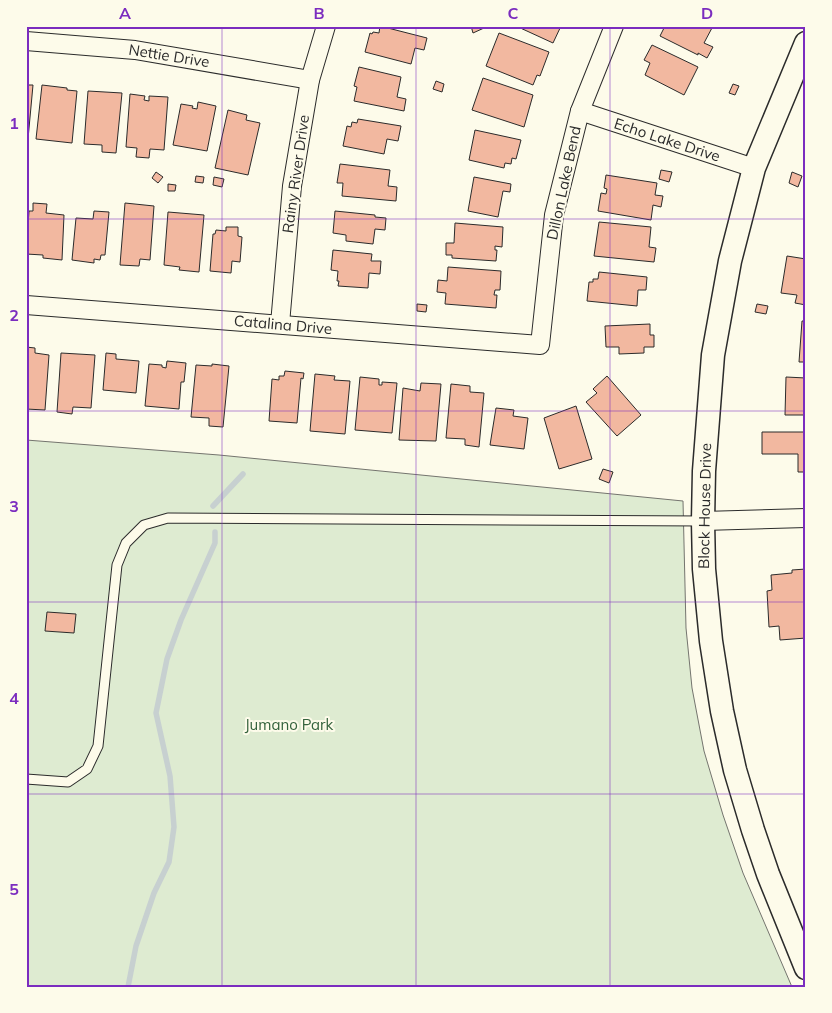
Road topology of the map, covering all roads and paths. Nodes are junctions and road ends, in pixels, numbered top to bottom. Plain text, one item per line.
1 (326, 26) edge
2 (614, 26) edge
3 (26, 41) edge
4 (806, 43) edge
5 (310, 80) junction
6 (580, 111) junction
7 (754, 168) junction
8 (26, 305) edge
9 (280, 324) junction
10 (540, 345) joint
11 (806, 518) edge
12 (703, 521) junction
13 (26, 779) edge
14 (806, 968) edge

1 - 5 street, Rainy River Drive
2 - 6 street, Dillon Lake Bend
3 - 5 street, Nettie Drive
4 - 7 street, Block House Drive
5 - 9 street, Rainy River Drive
6 - 7 street, Echo Lake Drive
6 - 10 street, Dillon Lake Bend
7 - 12 street, Block House Drive
8 - 9 street, Catalina Drive
9 - 10 street, Catalina Drive
11 - 12 street
12 - 13 lane
12 - 14 street, Block House Drive

